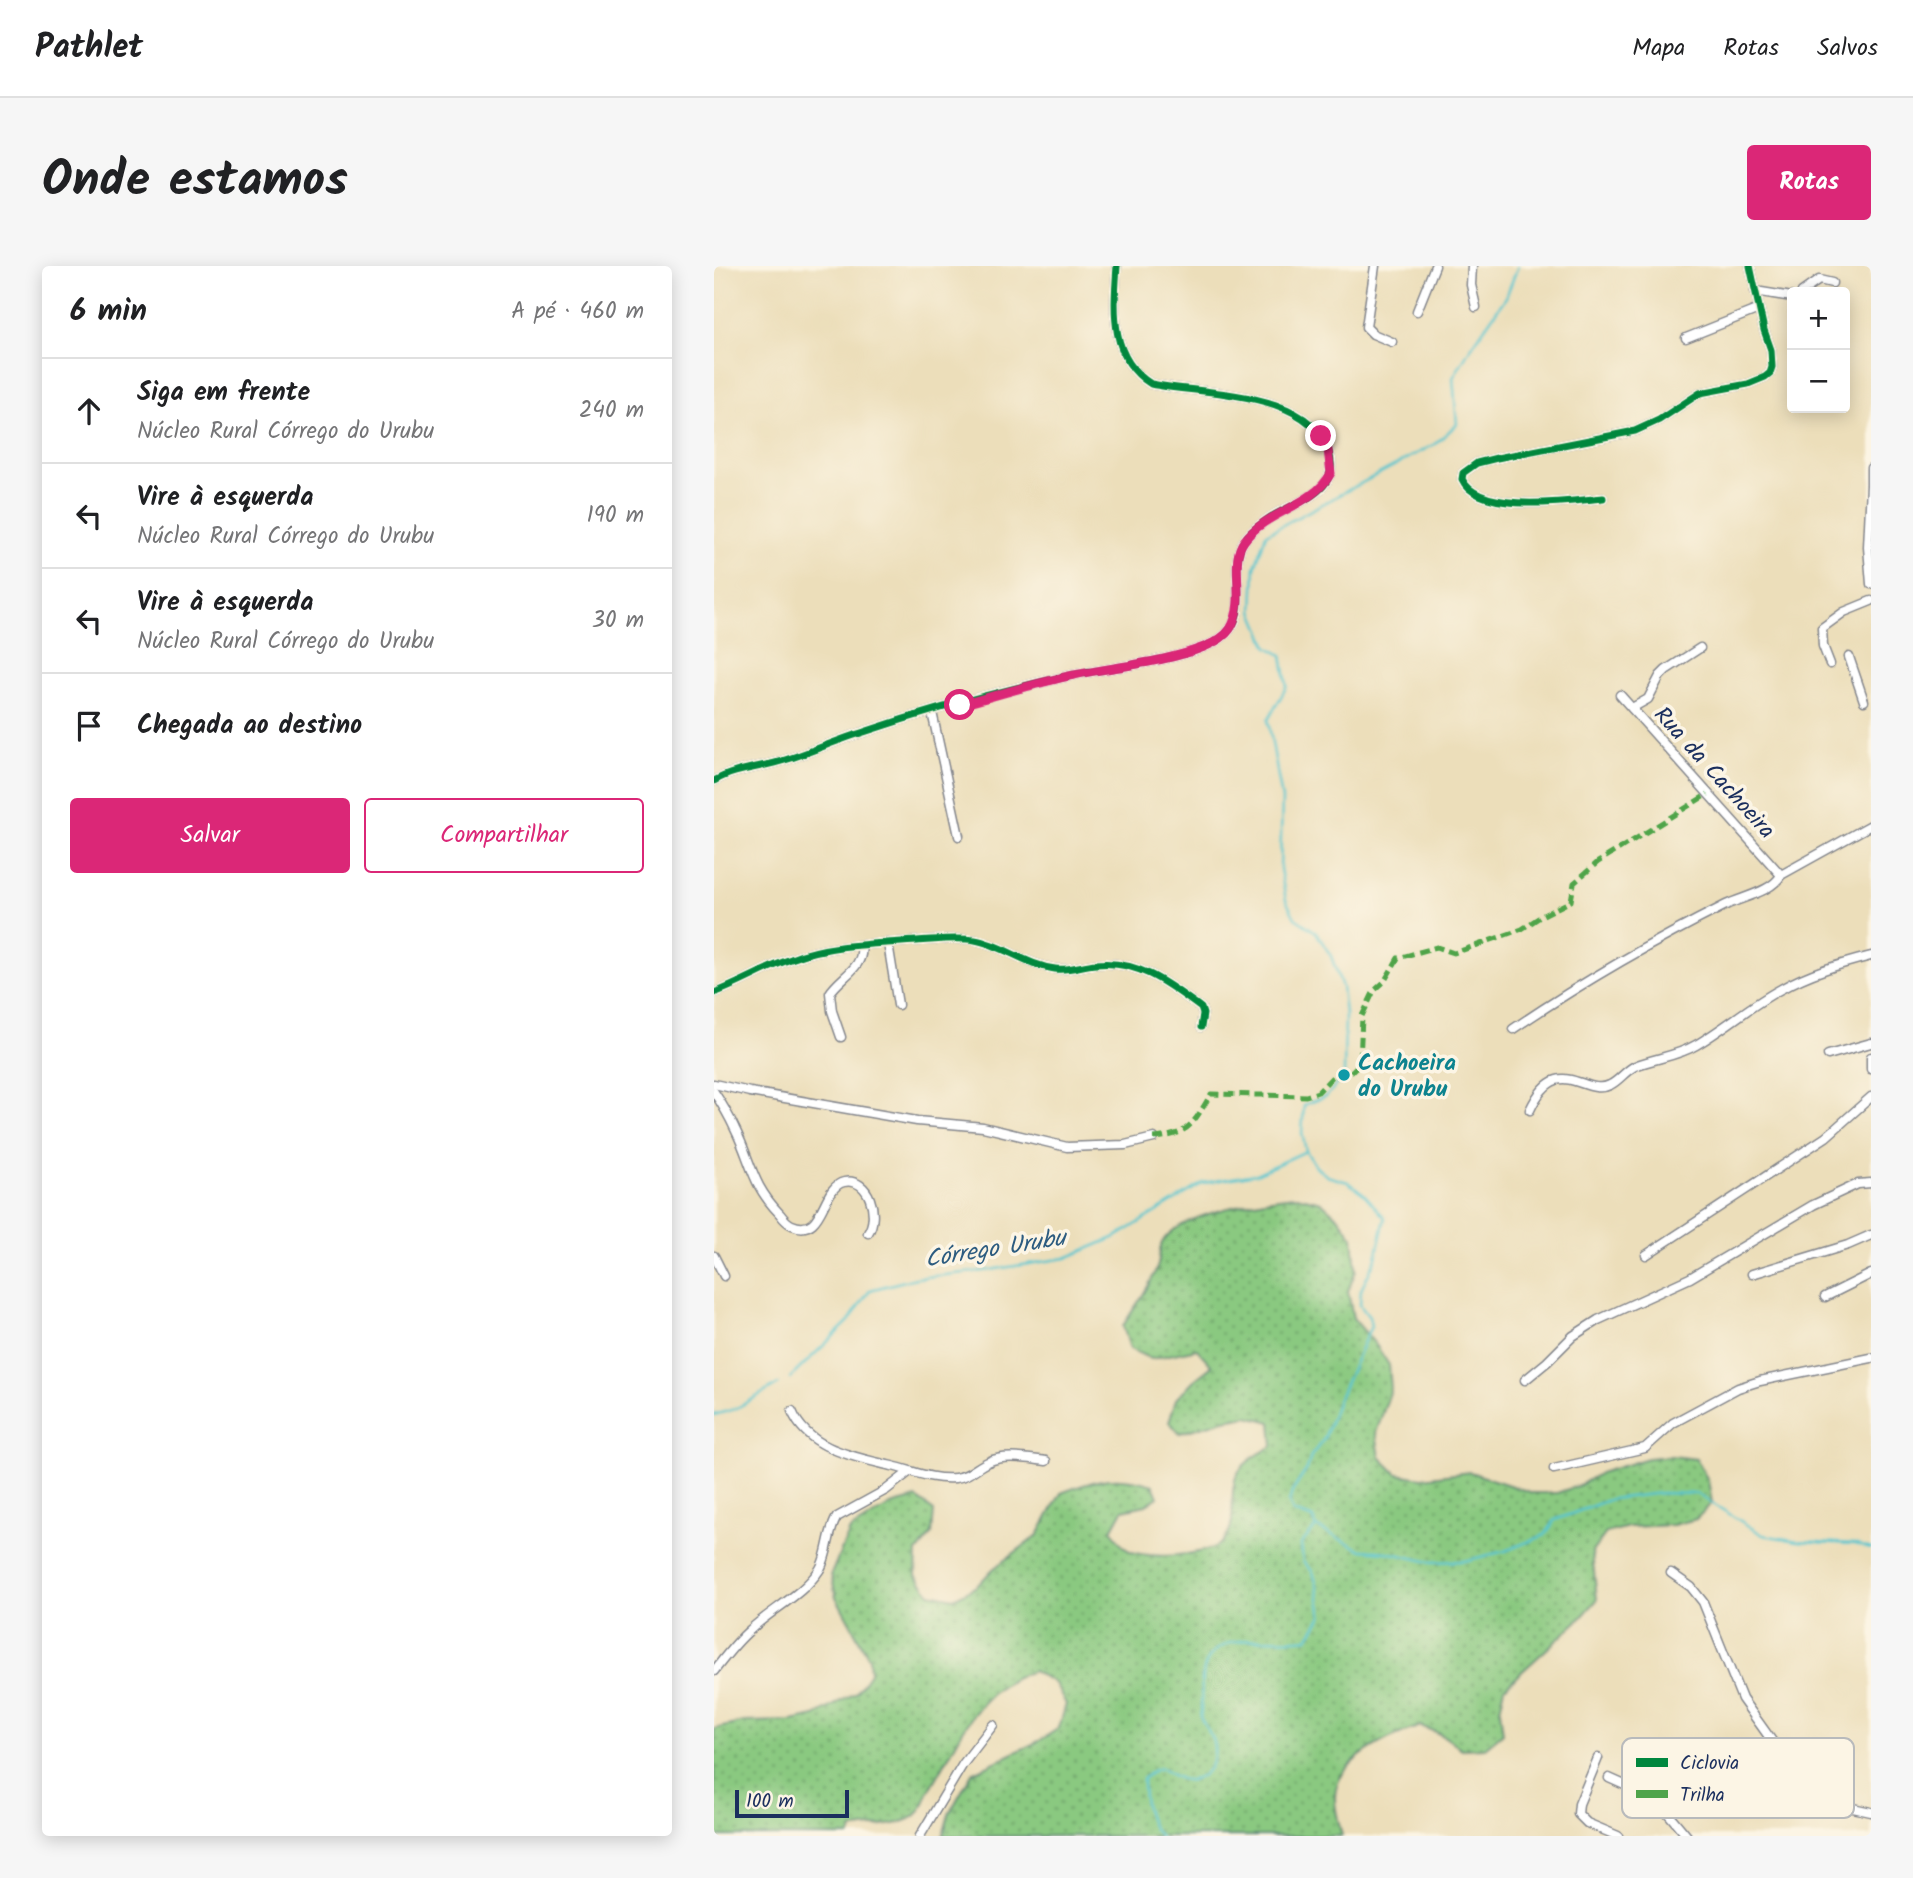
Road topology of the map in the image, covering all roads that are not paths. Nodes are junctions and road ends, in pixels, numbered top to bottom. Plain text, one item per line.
1 (1117, 266) edge
2 (1375, 266) edge
3 (1435, 266) edge
4 (1472, 266) edge
5 (1749, 266) edge
6 (1832, 283) dead end
7 (1809, 287) edge
8 (1755, 291) junction
9 (1787, 296) edge
10 (1476, 307) dead end
11 (1759, 309) junction
12 (1417, 311) dead end
13 (1686, 338) dead end
14 (1391, 342) dead end
15 (1871, 468) edge
16 (1871, 484) edge
17 (1603, 498) dead end
18 (1870, 567) edge
19 (1871, 584) edge
20 (1871, 601) edge
21 (1700, 648) dead end
22 (1849, 657) dead end
23 (1830, 664) dead end
24 (1619, 695) dead end
25 (1864, 701) dead end
26 (1632, 708) junction
27 (932, 712) junction
28 (714, 781) edge
29 (1871, 825) edge
30 (959, 836) dead end
31 (1781, 875) junction
32 (888, 943) junction
33 (861, 946) junction
34 (1871, 956) edge
35 (714, 993) edge
36 (898, 1005) dead end
37 (1200, 1027) dead end
38 (1513, 1029) dead end
39 (841, 1037) dead end
40 (1871, 1043) edge
41 (1828, 1055) dead end
42 (1871, 1057) edge
43 (1871, 1069) edge
44 (714, 1084) edge
45 (714, 1092) edge
46 (1871, 1097) edge
47 (1530, 1110) dead end
48 (1154, 1138) dead end
49 (1871, 1183) edge
50 (868, 1233) dead end
51 (1871, 1235) edge
52 (1646, 1255) dead end
53 (714, 1256) edge
54 (1752, 1274) dead end
55 (1871, 1274) edge
56 (724, 1276) dead end
57 (1825, 1297) dead end
58 (1871, 1358) edge
59 (1525, 1380) dead end
60 (792, 1411) dead end
61 (1046, 1461) dead end
62 (1554, 1469) dead end
63 (909, 1472) junction
64 (1671, 1573) dead end
65 (714, 1671) edge
66 (993, 1725) dead end
67 (1770, 1738) edge
68 (1598, 1758) dead end
69 (1609, 1778) dead end
70 (1622, 1784) edge
71 (1854, 1808) edge
72 (1871, 1812) edge
73 (1672, 1818) edge
74 (920, 1836) edge
75 (1618, 1836) edge
76 (1687, 1836) edge

1 - 27 street
2 - 14 street
3 - 12 street
4 - 10 street
5 - 8 street
6 - 7 street
8 - 9 street
8 - 11 street
11 - 13 street
11 - 17 street
15 - 16 street
16 - 18 street
18 - 19 street
20 - 23 street
21 - 26 street
22 - 25 street
24 - 26 street, Rua da Cachoeira
26 - 31 street, Rua da Cachoeira
27 - 28 street
27 - 30 street
29 - 31 street
31 - 38 street
32 - 33 street
32 - 36 street
32 - 37 street
33 - 35 street
33 - 39 street
34 - 47 street
40 - 41 street
42 - 43 street
44 - 48 street
45 - 50 street
46 - 52 street
49 - 59 street
51 - 54 street
53 - 56 street
55 - 57 street
58 - 62 street
60 - 63 street
61 - 63 street
63 - 65 street
64 - 67 street
66 - 74 street
68 - 75 street
69 - 70 street
71 - 72 street
73 - 76 street

